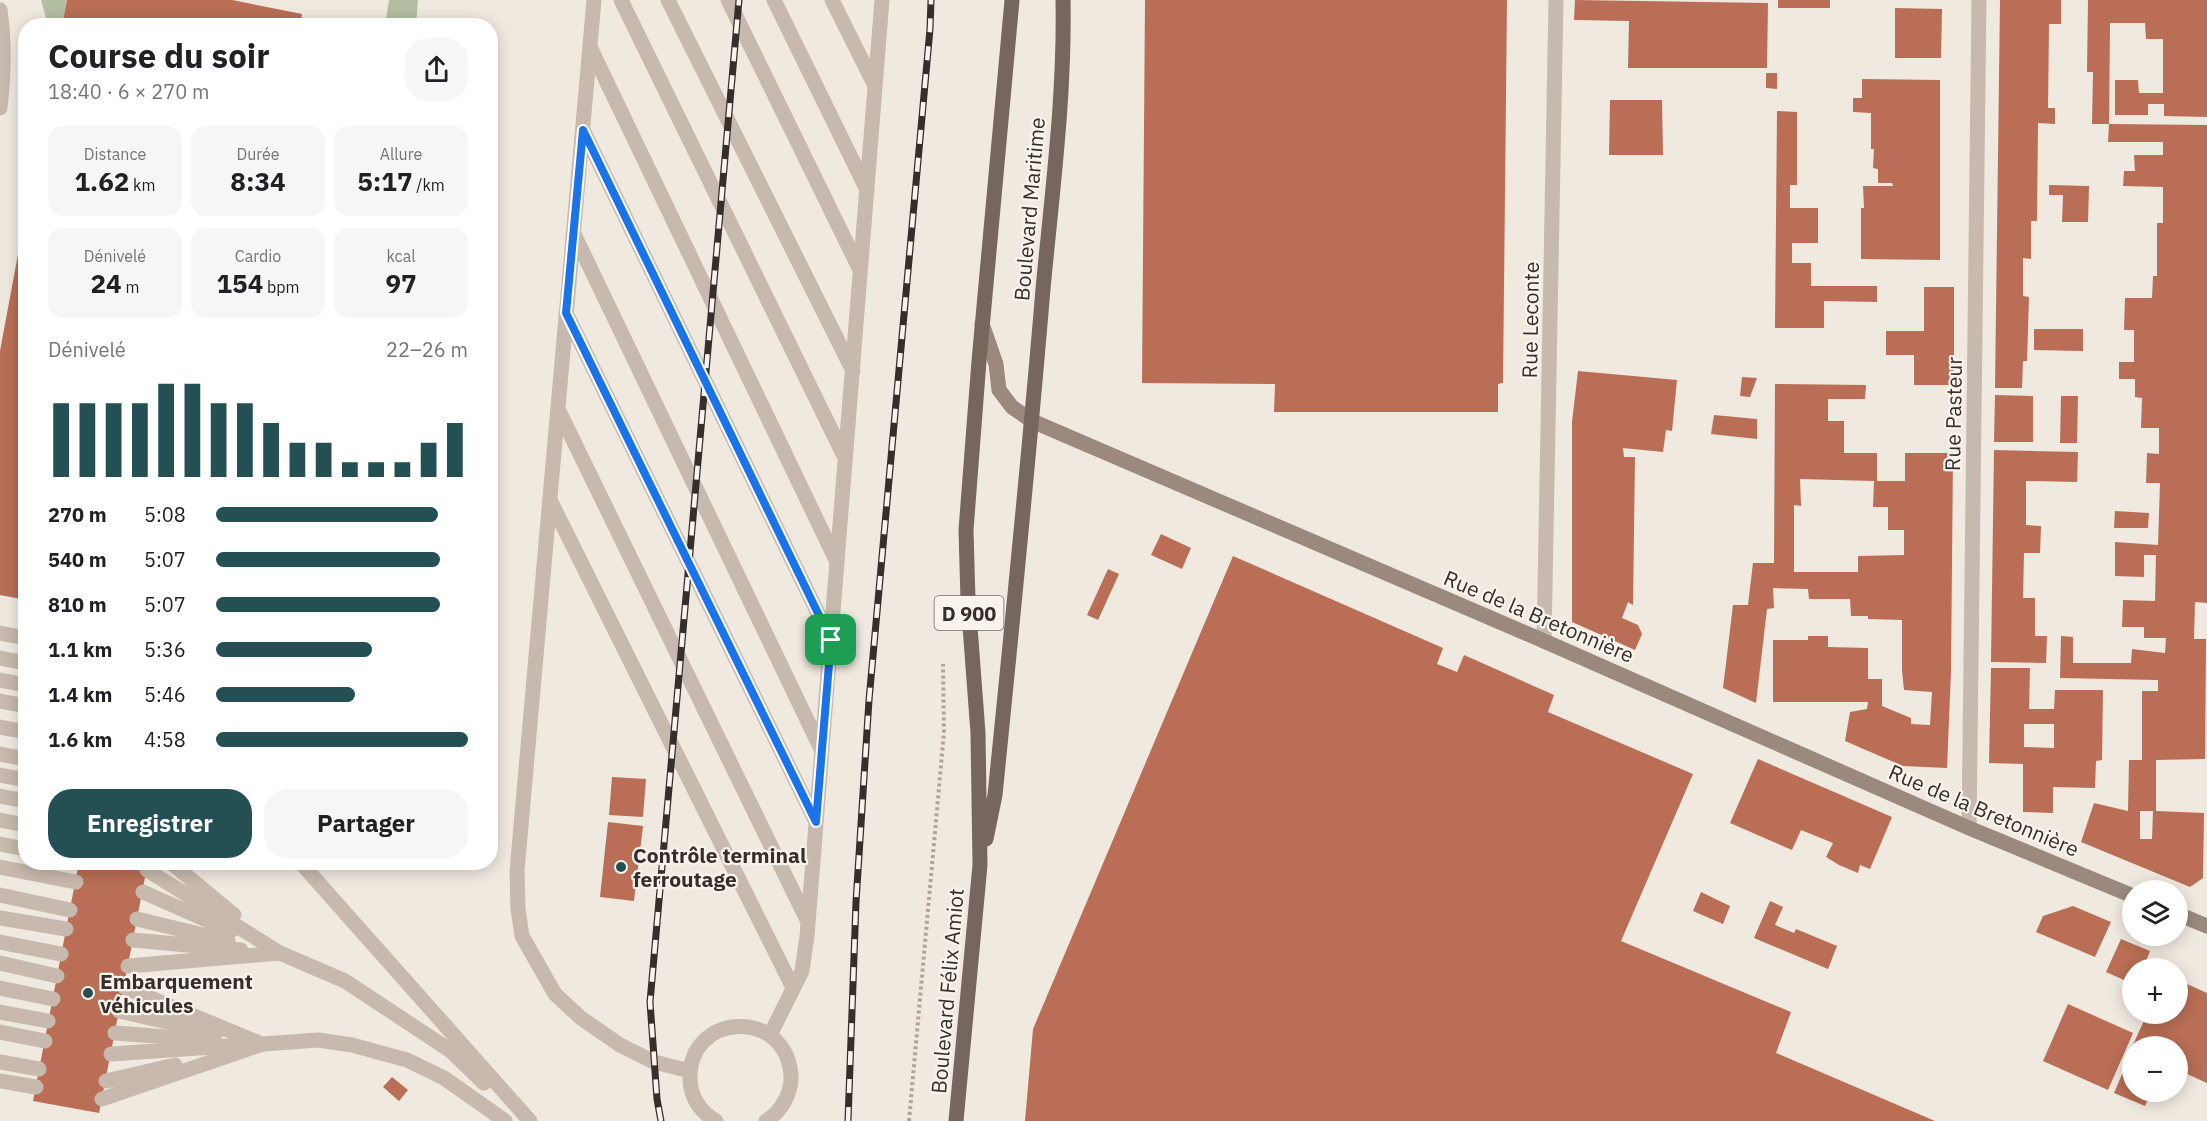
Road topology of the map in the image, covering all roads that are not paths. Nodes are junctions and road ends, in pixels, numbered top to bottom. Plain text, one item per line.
1 (594, 0) edge
2 (621, 0) edge
3 (668, 0) edge
4 (728, 0) edge
5 (774, 0) edge
6 (832, 0) edge
7 (1012, 0) edge
8 (1063, 0) edge
9 (1556, 0) edge
10 (1978, 0) edge
11 (880, 3) edge
12 (0, 10) edge
13 (590, 48) junction
14 (875, 88) junction
15 (0, 108) edge
16 (583, 130) junction
17 (867, 190) junction
18 (573, 233) junction
19 (860, 271) junction
20 (566, 313) junction
21 (982, 324) junction
22 (979, 361) joint
23 (853, 371) junction
24 (558, 408) junction
25 (1032, 421) junction
26 (845, 458) junction
27 (550, 500) junction
28 (837, 563) junction
29 (0, 633) edge
30 (18, 636) edge
31 (831, 640) junction
32 (1544, 641) junction
33 (0, 658) edge
34 (18, 661) edge
35 (0, 680) edge
36 (18, 683) edge
37 (0, 701) edge
38 (18, 704) edge
39 (0, 727) edge
40 (18, 730) edge
41 (822, 751) junction
42 (0, 754) edge
43 (18, 757) edge
44 (0, 775) edge
45 (18, 778) edge
46 (0, 796) edge
47 (18, 799) edge
48 (0, 820) edge
49 (816, 822) junction
50 (18, 823) edge
51 (1969, 828) junction
52 (0, 844) edge
53 (18, 847) edge
54 (980, 865) junction
55 (0, 867) edge
56 (147, 870) dead end
57 (180, 870) edge
58 (307, 870) edge
59 (76, 882) dead end
60 (2122, 891) edge
61 (143, 892) dead end
62 (0, 896) edge
63 (70, 909) dead end
64 (0, 918) edge
65 (2188, 918) edge
66 (137, 919) dead end
67 (808, 922) junction
68 (2207, 926) edge
69 (66, 929) dead end
70 (133, 940) dead end
71 (0, 942) edge
72 (280, 953) junction
73 (61, 954) dead end
74 (0, 963) edge
75 (128, 966) dead end
76 (57, 976) dead end
77 (124, 987) dead end
78 (0, 988) edge
79 (793, 988) junction
80 (53, 999) dead end
81 (119, 1011) dead end
82 (0, 1012) edge
83 (48, 1021) dead end
84 (0, 1032) edge
85 (115, 1033) dead end
86 (770, 1035) junction
87 (45, 1041) dead end
88 (263, 1044) junction
89 (111, 1054) dead end
90 (0, 1062) edge
91 (39, 1069) dead end
92 (690, 1071) junction
93 (0, 1081) edge
94 (106, 1082) dead end
95 (36, 1087) dead end
96 (102, 1099) dead end
97 (505, 1121) edge
98 (523, 1121) edge
99 (530, 1121) edge
100 (716, 1121) edge
101 (766, 1121) edge
102 (956, 1121) edge

1 - 13 street
2 - 26 street
3 - 23 street
4 - 19 street
5 - 17 street
6 - 14 street
7 - 21 main road, Boulevard Maritime / D 900
8 - 25 main road, Boulevard Maritime / D 900
9 - 32 street, Rue Leconte
10 - 51 street, Rue Pasteur
11 - 14 street
12 - 15 street
13 - 16 street
13 - 28 street
14 - 17 street
16 - 18 street
16 - 31 street
17 - 19 street
18 - 20 street
18 - 41 street
19 - 23 street
20 - 24 street
20 - 49 street
21 - 22 main road, Boulevard Maritime / D 900
21 - 25 street, Rue de la Bretonnière
22 - 54 main road, Boulevard Félix Amiot / D 900
23 - 26 street
24 - 27 street
24 - 67 street
25 - 32 street, Rue de la Bretonnière
25 - 54 main road, Boulevard Félix Amiot / D 900
26 - 28 street
27 - 79 street
27 - 92 street
28 - 31 street
29 - 30 street
31 - 41 street
32 - 51 street, Rue de la Bretonnière
33 - 34 street
35 - 36 street
37 - 38 street
39 - 40 street
41 - 49 street
42 - 43 street
44 - 45 street
46 - 47 street
48 - 50 street
49 - 67 street
51 - 60 street, Rue de la Bretonnière
52 - 53 street
54 - 102 main road, Boulevard Félix Amiot / D 900
55 - 59 street
56 - 72 street
57 - 72 street
58 - 99 street
61 - 72 street
62 - 63 street
64 - 69 street
65 - 68 street
66 - 72 street
67 - 79 street
70 - 72 street
71 - 73 street
72 - 75 street
72 - 98 street
74 - 76 street
77 - 88 street
78 - 80 street
79 - 86 street
81 - 88 street
82 - 83 street
84 - 87 street
85 - 88 street
86 - 92 street
86 - 101 street
88 - 89 street
88 - 94 street
88 - 96 street
88 - 97 street
90 - 91 street
92 - 100 street
93 - 95 street

